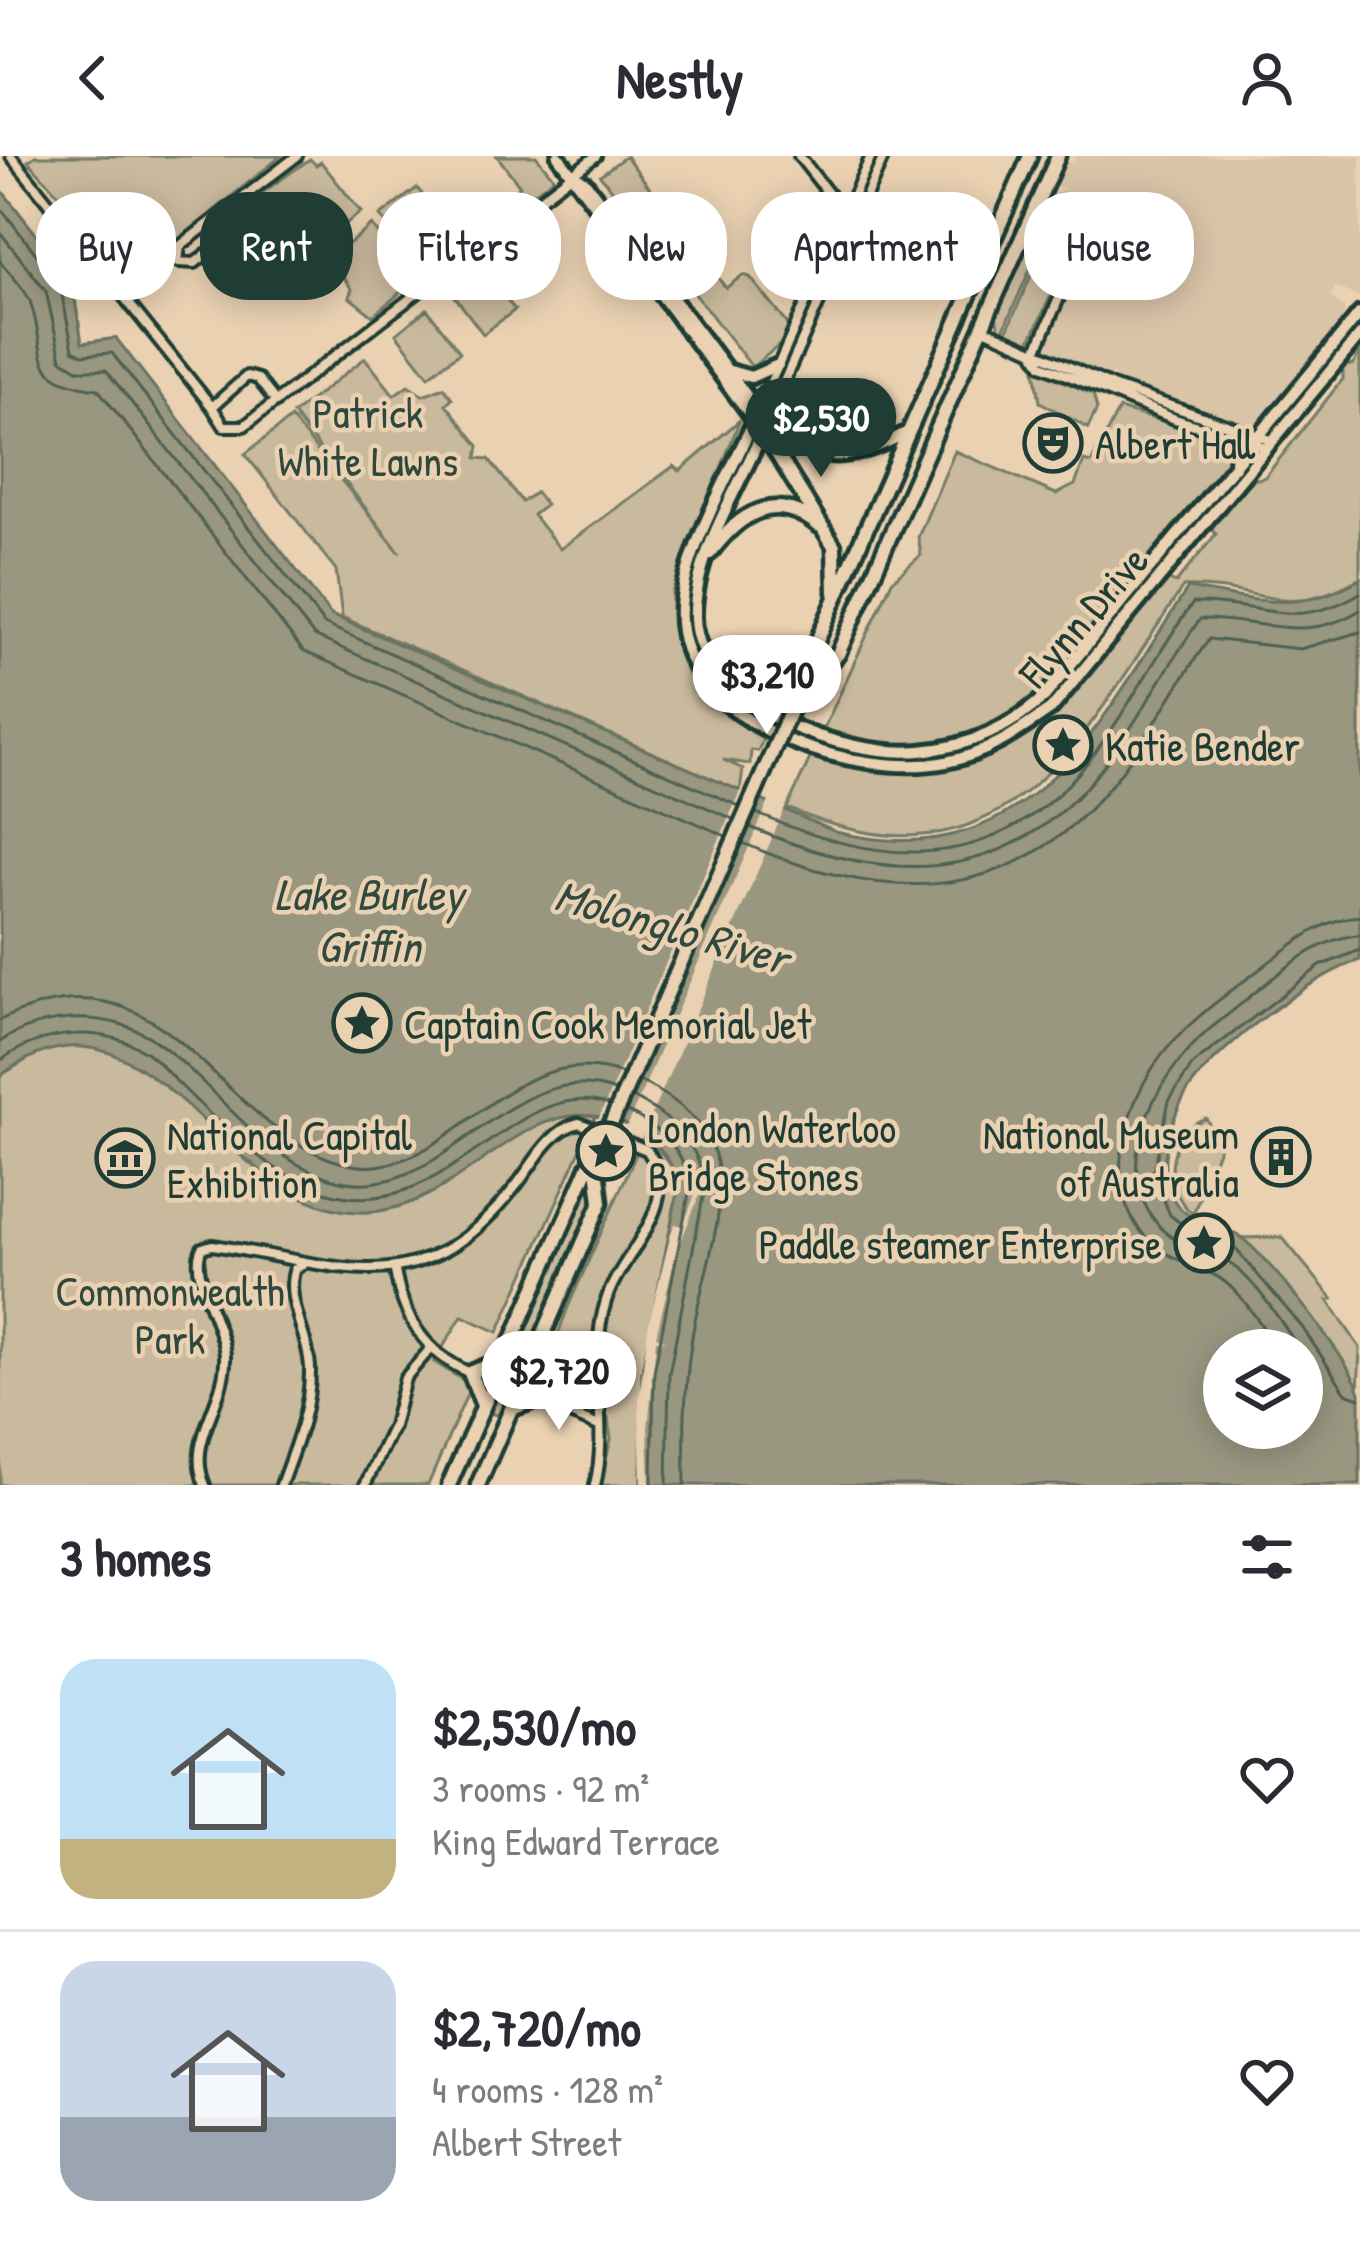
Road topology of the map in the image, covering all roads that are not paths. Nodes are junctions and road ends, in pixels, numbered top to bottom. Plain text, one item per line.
1 (11, 156) edge
2 (297, 156) edge
3 (558, 156) edge
4 (596, 156) edge
5 (799, 156) edge
6 (871, 156) edge
7 (884, 156) edge
8 (1030, 156) edge
9 (1058, 156) edge
10 (572, 174) junction
11 (252, 192) edge
12 (828, 192) edge
13 (855, 192) edge
14 (868, 192) edge
15 (238, 203) joint
16 (807, 300) edge
17 (820, 300) edge
18 (1058, 300) edge
19 (1360, 314) edge
20 (982, 328) junction
21 (1360, 335) edge
22 (1034, 354) junction
23 (778, 365) junction
24 (727, 370) junction
25 (783, 384) junction
26 (276, 402) junction
27 (1294, 406) junction
28 (212, 407) junction
29 (760, 421) junction
30 (910, 431) junction
31 (1236, 435) junction
32 (1266, 441) junction
33 (798, 445) junction
34 (1234, 470) junction
35 (828, 534) junction
36 (710, 553) junction
37 (833, 606) junction
38 (793, 699) junction
39 (601, 1141) junction
40 (306, 1263) junction
41 (394, 1271) junction
42 (431, 1348) junction
43 (504, 1358) junction
44 (529, 1369) junction
45 (470, 1372) junction
46 (536, 1400) junction
47 (482, 1410) junction
48 (511, 1410) junction
49 (599, 1426) junction
50 (206, 1485) edge
51 (281, 1485) edge
52 (365, 1485) edge
53 (449, 1485) edge
54 (478, 1485) edge
55 (595, 1485) edge

1 - 28 street
2 - 11 street
3 - 10 main road
4 - 10 street
5 - 12 street
6 - 13 street
7 - 14 street
8 - 30 highway
9 - 20 highway
10 - 24 main road
10 - 26 street
10 - 29 main road
15 - 15 street
16 - 23 street
17 - 25 street
18 - 22 street
19 - 27 main road, Flynn Drive
20 - 22 street
20 - 38 highway
21 - 27 main road, Flynn Drive
22 - 31 street
22 - 32 street
23 - 24 main road
23 - 29 street
24 - 29 main road
25 - 29 street
25 - 33 main road
26 - 28 street
26 - 28 street
27 - 32 main road, Flynn Drive
29 - 32 main road, Flynn Drive
29 - 33 main road
29 - 35 highway
29 - 36 main road, Flynn Drive
30 - 33 main road
30 - 37 highway
31 - 32 street
31 - 34 main road
32 - 34 main road, Flynn Drive
34 - 36 main road, Flynn Drive
35 - 36 highway
35 - 37 highway
37 - 38 highway
38 - 39 highway, bridge
38 - 39 highway, bridge
39 - 43 highway
39 - 44 highway
40 - 41 street
40 - 50 street
40 - 51 street
41 - 42 street
41 - 49 street
42 - 45 street
42 - 52 street
43 - 45 highway
43 - 47 highway
44 - 46 highway
44 - 48 highway
45 - 47 highway
46 - 48 highway
46 - 49 street
47 - 53 highway
48 - 54 highway
49 - 55 street

